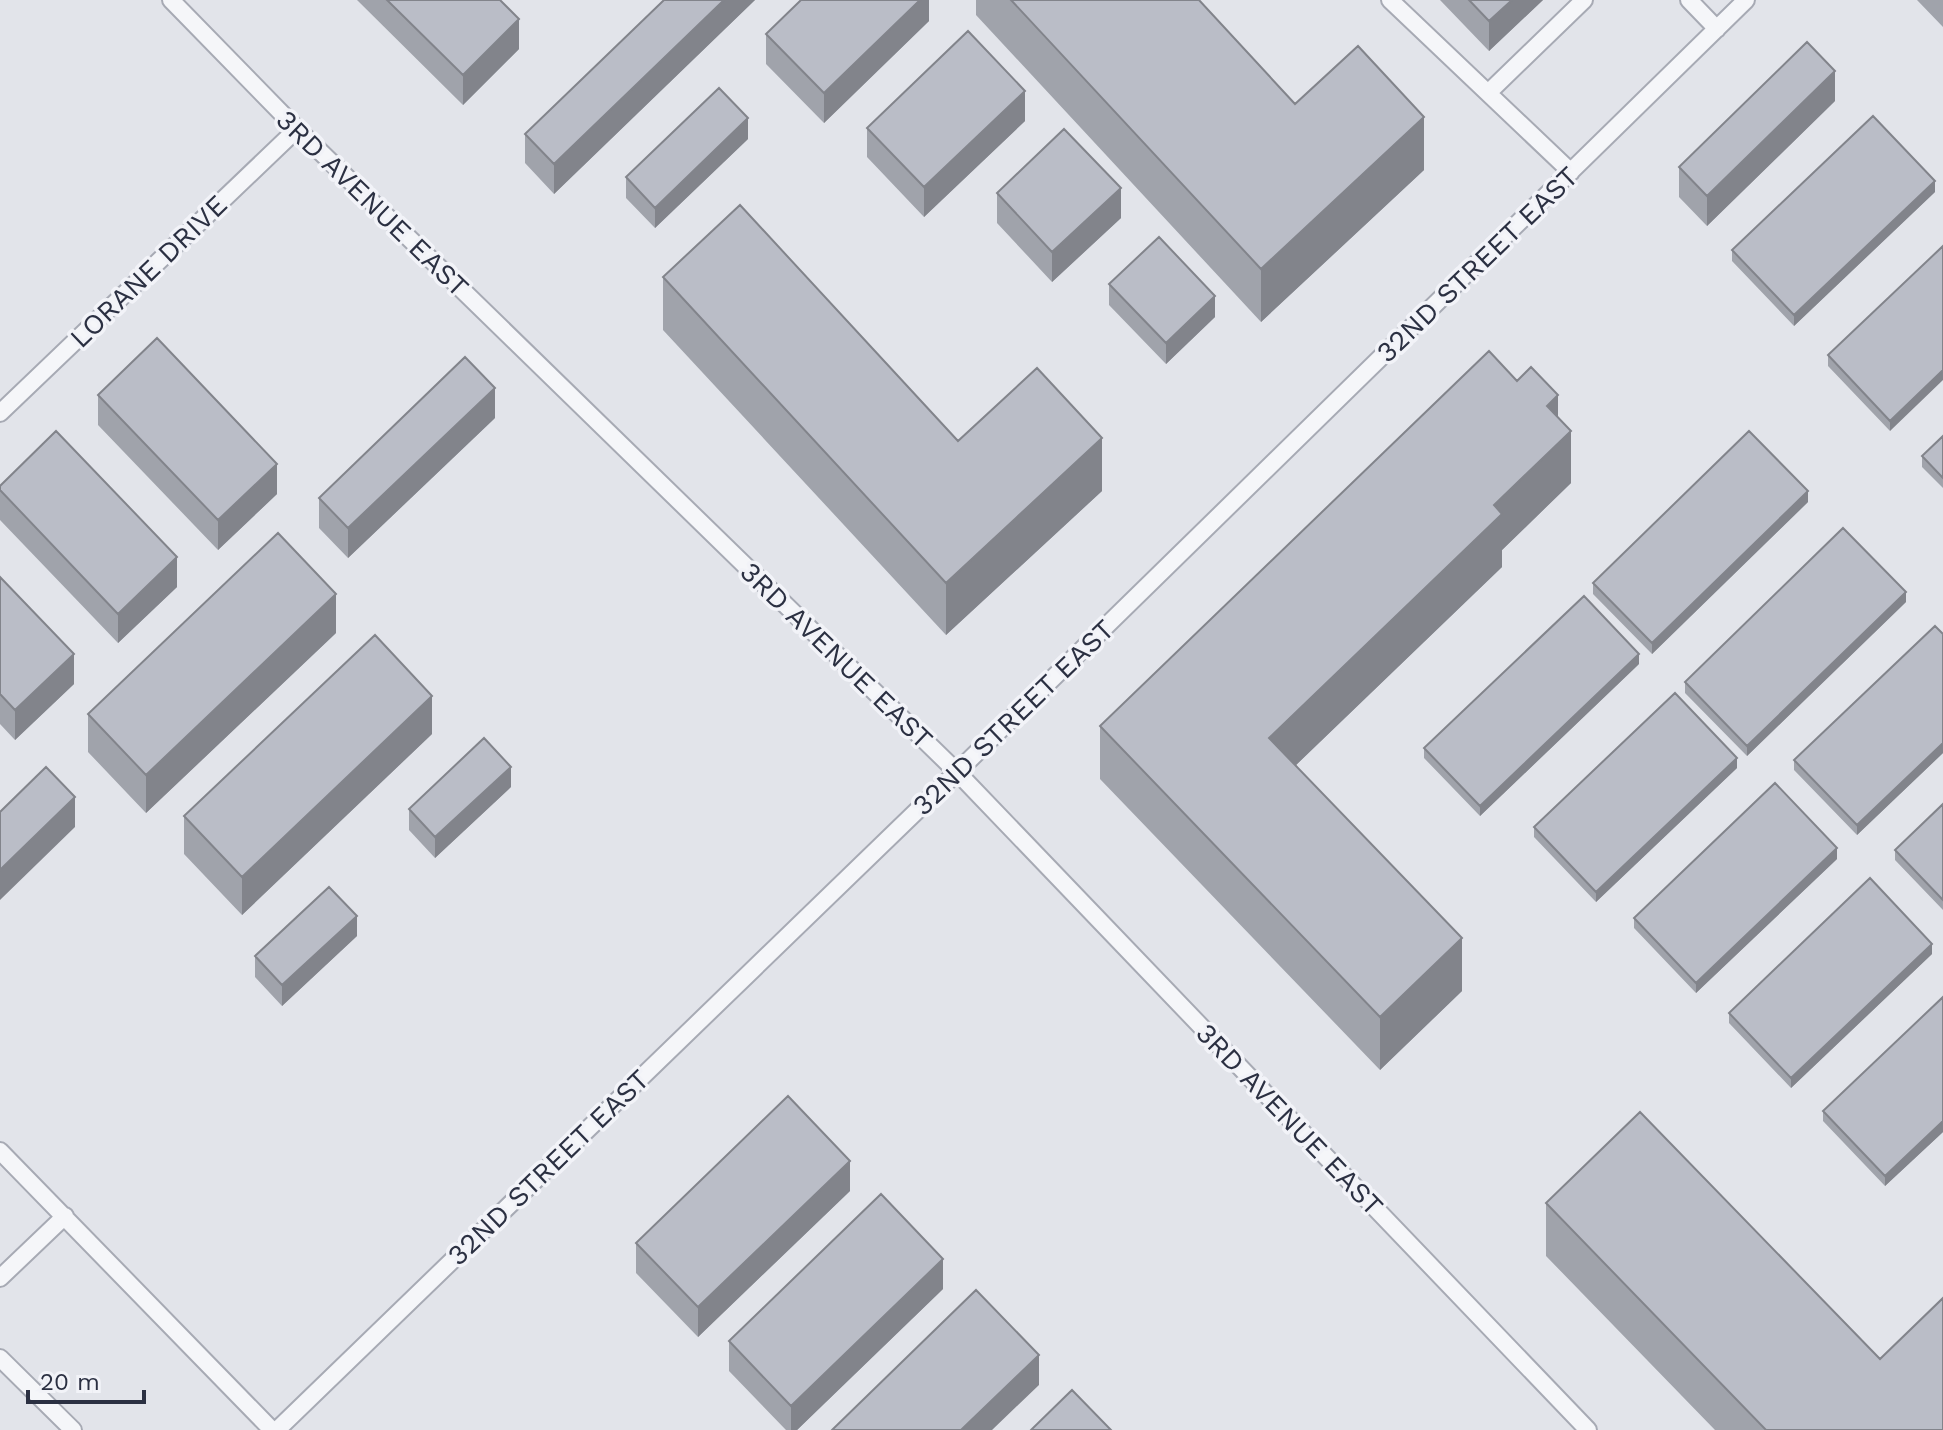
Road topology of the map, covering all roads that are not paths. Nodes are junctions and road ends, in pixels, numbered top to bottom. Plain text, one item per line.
1 (171, 0) edge
2 (1390, 0) edge
3 (1584, 0) edge
4 (1689, 0) edge
5 (1746, 0) edge
6 (1717, 29) junction
7 (1488, 93) junction
8 (297, 129) junction
9 (1571, 172) junction
10 (0, 413) edge
11 (957, 772) junction
12 (0, 1151) edge
13 (65, 1216) junction
14 (0, 1278) edge
15 (0, 1358) edge
16 (73, 1430) edge
17 (274, 1430) edge
18 (1588, 1430) edge

1 - 8 lane, 3RD AVENUE EAST
2 - 7 lane
3 - 7 lane
4 - 6 lane
5 - 6 lane, 32ND STREET EAST
6 - 9 lane, 32ND STREET EAST
7 - 9 lane
8 - 10 lane, LORANE DRIVE
8 - 11 lane, 3RD AVENUE EAST
9 - 11 lane, 32ND STREET EAST
11 - 17 lane, 32ND STREET EAST
11 - 18 lane, 3RD AVENUE EAST
12 - 13 lane
13 - 14 lane
13 - 17 lane
15 - 16 lane

